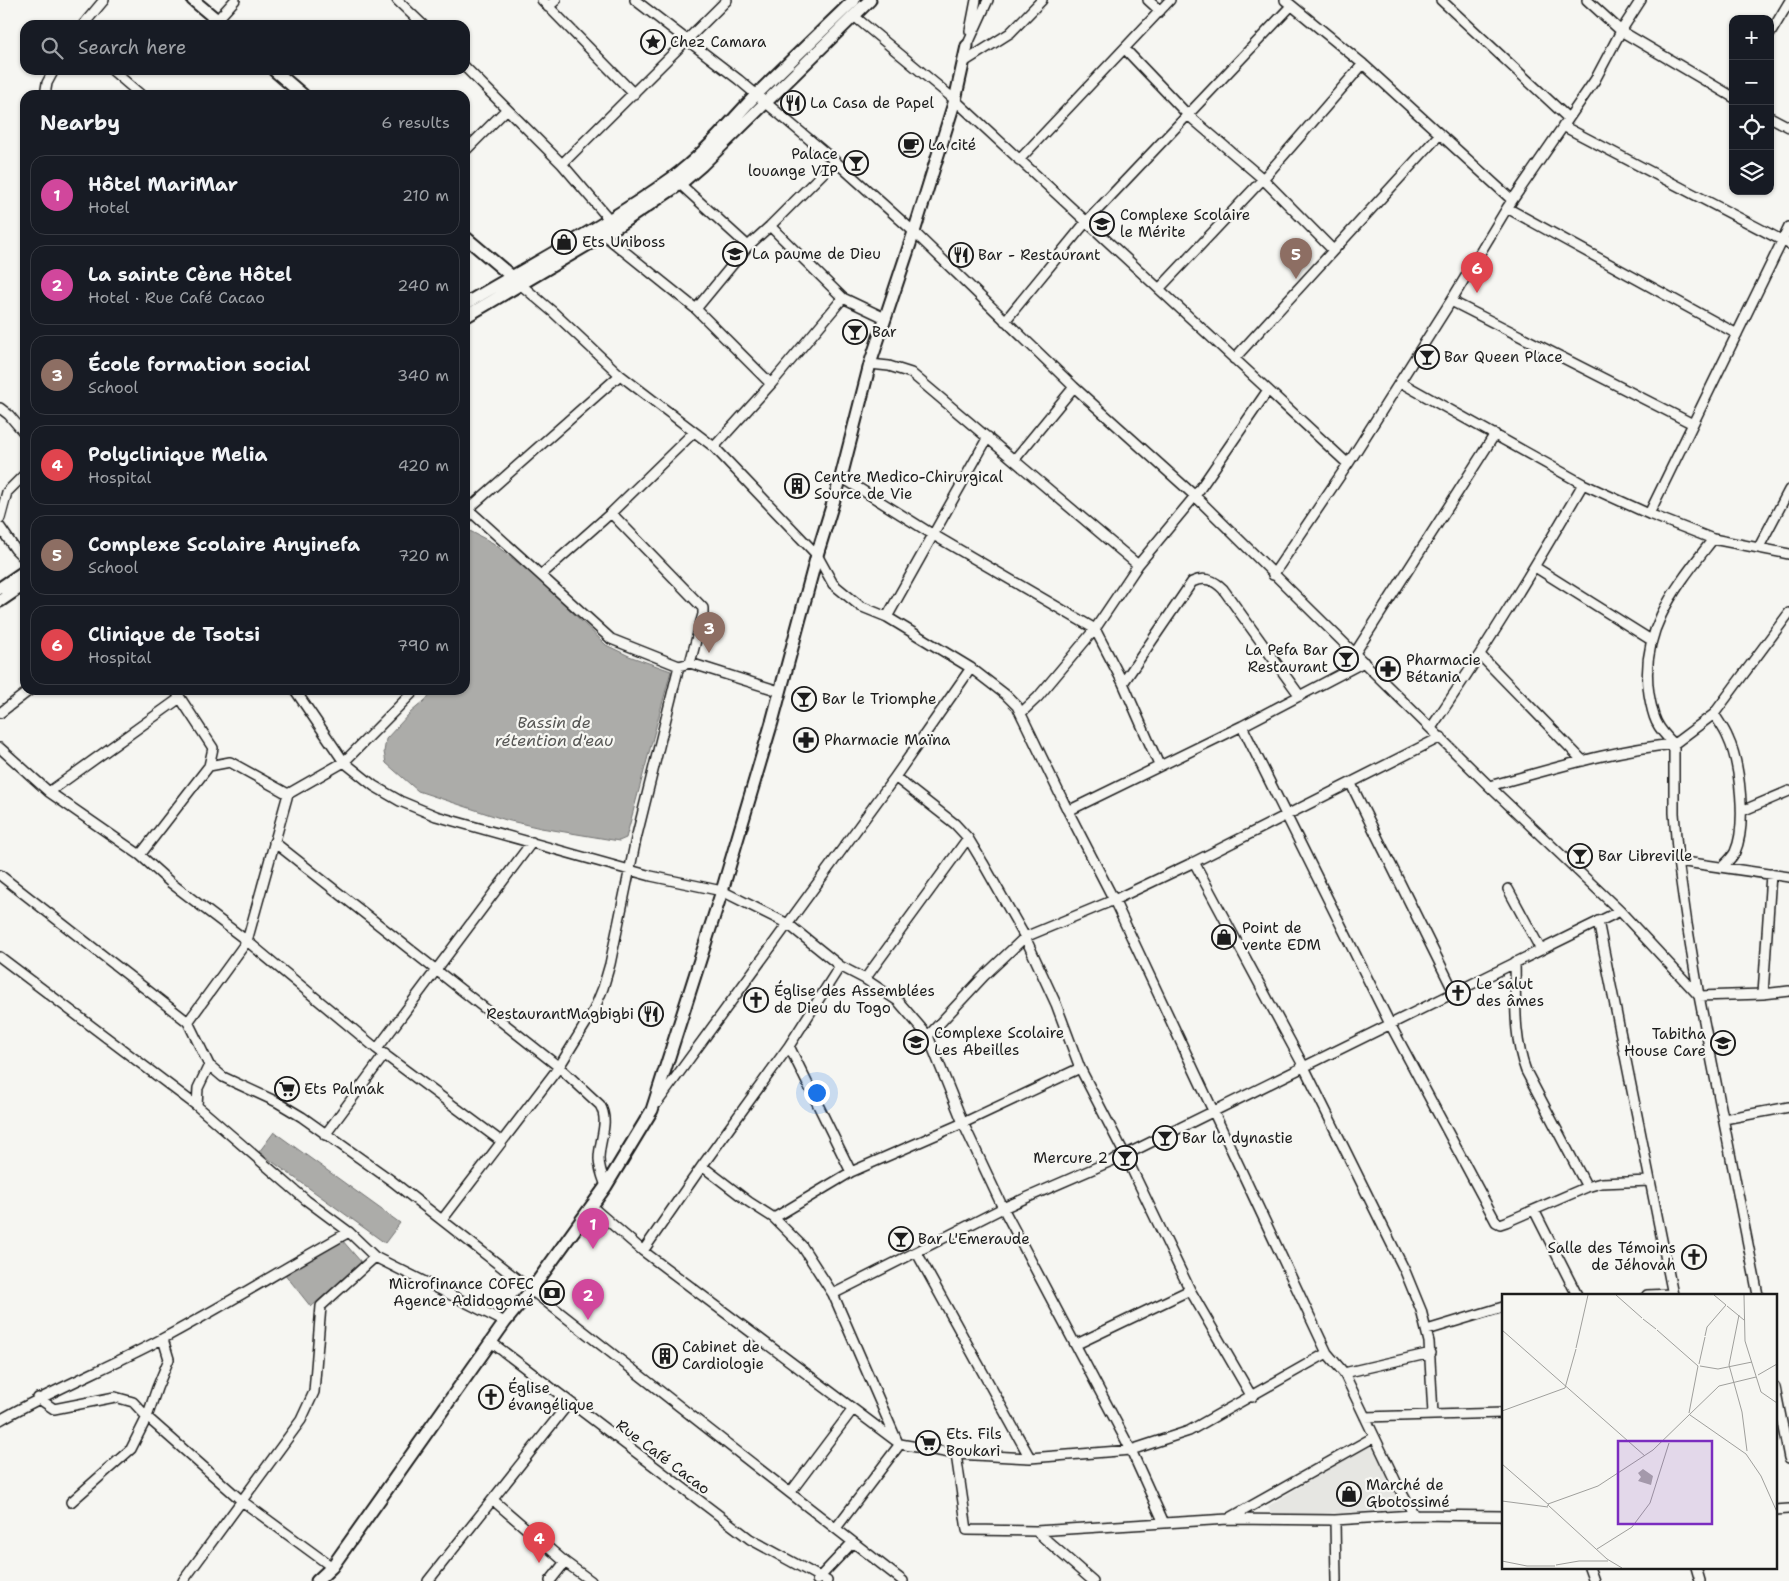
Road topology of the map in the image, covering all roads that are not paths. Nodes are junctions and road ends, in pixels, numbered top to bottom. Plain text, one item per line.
1 (104, 0) edge
2 (193, 0) edge
3 (235, 0) edge
4 (397, 0) edge
5 (542, 0) edge
6 (556, 0) edge
7 (635, 0) edge
8 (727, 0) edge
9 (854, 0) edge
10 (870, 0) edge
11 (976, 0) edge
12 (988, 0) edge
13 (1042, 0) edge
14 (1148, 0) edge
15 (1170, 0) edge
16 (1441, 0) edge
17 (1588, 0) edge
18 (1641, 0) edge
19 (1288, 3) edge
20 (1788, 6) edge
21 (548, 7) junction
22 (1160, 11) junction
23 (854, 16) junction
24 (87, 20) edge
25 (216, 20) edge
26 (222, 20) edge
27 (418, 20) edge
28 (1774, 28) edge
29 (1621, 31) junction
30 (686, 39) junction
31 (967, 46) junction
32 (1125, 49) junction
33 (964, 62) junction
34 (1363, 64) junction
35 (470, 72) edge
36 (51, 75) edge
37 (118, 75) edge
38 (280, 75) edge
39 (46, 90) edge
40 (135, 90) edge
41 (297, 90) edge
42 (634, 94) junction
43 (1729, 95) edge
44 (760, 99) junction
45 (955, 100) junction
46 (506, 110) junction
47 (1188, 116) junction
48 (1568, 118) junction
49 (1774, 119) edge
50 (1562, 126) junction
51 (1789, 128) edge
52 (1440, 134) junction
53 (470, 147) edge
54 (1019, 160) junction
55 (835, 161) junction
56 (562, 164) junction
57 (1263, 179) junction
58 (680, 184) junction
59 (1512, 200) junction
60 (1507, 208) junction
61 (609, 219) junction
62 (1086, 222) junction
63 (770, 226) junction
64 (1789, 227) edge
65 (914, 232) junction
66 (604, 235) junction
67 (470, 241) edge
68 (1786, 241) edge
69 (748, 246) junction
70 (1333, 250) junction
71 (516, 280) junction
72 (1158, 289) junction
73 (843, 298) junction
74 (1451, 300) junction
75 (470, 302) edge
76 (696, 309) junction
77 (470, 313) edge
78 (885, 318) junction
79 (1005, 321) junction
80 (1737, 334) junction
81 (1234, 359) junction
82 (870, 364) junction
83 (620, 375) junction
84 (1400, 382) junction
85 (771, 384) junction
86 (1074, 387) junction
87 (1268, 390) junction
88 (0, 408) edge
89 (1693, 424) junction
90 (20, 428) edge
91 (694, 432) junction
92 (1495, 434) junction
93 (988, 437) junction
94 (714, 447) junction
95 (1015, 459) junction
96 (1348, 464) junction
97 (841, 477) junction
98 (20, 479) edge
99 (1583, 484) junction
100 (1789, 490) edge
101 (1195, 496) junction
102 (470, 508) edge
103 (470, 514) edge
104 (611, 514) junction
105 (1649, 514) junction
106 (0, 518) edge
107 (0, 527) edge
108 (932, 534) junction
109 (1713, 539) junction
110 (1759, 547) junction
111 (20, 554) edge
112 (1789, 554) edge
113 (817, 555) junction
114 (1138, 565) junction
115 (1535, 567) junction
116 (20, 574) edge
117 (541, 575) junction
118 (1273, 575) junction
119 (20, 587) edge
120 (0, 588) edge
121 (0, 601) edge
122 (1789, 613) edge
123 (887, 617) junction
124 (1095, 629) junction
125 (1651, 640) junction
126 (1355, 653) junction
127 (1480, 656) junction
128 (1364, 662) junction
129 (690, 663) junction
130 (679, 666) junction
131 (971, 668) junction
132 (1123, 683) junction
133 (779, 691) junction
134 (23, 695) edge
135 (177, 695) edge
136 (179, 695) edge
137 (298, 695) edge
138 (409, 695) edge
139 (1300, 696) junction
140 (0, 713) edge
141 (1021, 713) junction
142 (1714, 714) junction
143 (1242, 726) junction
144 (1432, 728) junction
145 (1441, 737) junction
146 (1674, 744) junction
147 (0, 748) edge
148 (214, 748) junction
149 (1584, 761) junction
150 (230, 762) junction
151 (344, 762) junction
152 (1159, 765) junction
153 (209, 766) junction
154 (895, 777) junction
155 (1350, 784) junction
156 (1489, 786) junction
157 (1789, 791) edge
158 (49, 792) junction
159 (288, 794) junction
160 (1068, 811) junction
161 (1742, 811) junction
162 (1286, 816) junction
163 (968, 838) junction
164 (274, 842) junction
165 (532, 842) junction
166 (140, 855) junction
167 (1678, 861) junction
168 (1194, 862) junction
169 (1722, 867) junction
170 (630, 870) junction
171 (1771, 874) junction
172 (0, 875) edge
173 (1789, 877) edge
174 (1508, 889) dead end
175 (722, 891) junction
176 (1114, 900) junction
177 (1620, 911) junction
178 (1598, 921) junction
179 (788, 924) junction
180 (1026, 937) junction
181 (247, 941) junction
182 (1540, 950) junction
183 (0, 957) edge
184 (1515, 962) junction
185 (840, 966) junction
186 (438, 970) junction
187 (865, 978) junction
188 (1789, 991) edge
189 (1454, 992) junction
190 (1763, 994) junction
191 (1699, 996) junction
192 (188, 1022) junction
193 (1390, 1024) junction
194 (928, 1036) junction
195 (789, 1046) junction
196 (381, 1051) junction
197 (209, 1065) junction
198 (559, 1066) junction
199 (1304, 1067) junction
200 (1080, 1068) junction
201 (197, 1106) junction
202 (1789, 1107) edge
203 (652, 1110) junction
204 (1213, 1112) junction
205 (1724, 1120) junction
206 (963, 1123) junction
207 (325, 1135) junction
208 (502, 1142) junction
209 (1126, 1155) junction
210 (702, 1166) junction
211 (851, 1172) junction
212 (1650, 1181) junction
213 (606, 1186) junction
214 (1587, 1187) junction
215 (591, 1206) junction
216 (1003, 1208) junction
217 (1534, 1210) junction
218 (774, 1218) junction
219 (442, 1220) junction
220 (349, 1232) junction
221 (643, 1251) junction
222 (917, 1253) junction
223 (375, 1257) junction
224 (532, 1289) junction
225 (1190, 1290) junction
226 (833, 1294) junction
227 (1576, 1294) edge
228 (1672, 1294) edge
229 (1758, 1294) edge
230 (1502, 1307) edge
231 (505, 1322) junction
232 (1427, 1330) junction
233 (163, 1339) junction
234 (491, 1342) junction
235 (1077, 1344) junction
236 (1327, 1353) junction
237 (1431, 1353) junction
238 (1344, 1373) junction
239 (1776, 1391) edge
240 (1252, 1397) junction
241 (38, 1398) junction
242 (568, 1403) junction
243 (853, 1409) junction
244 (1502, 1413) edge
245 (1433, 1414) junction
246 (147, 1417) junction
247 (1365, 1417) junction
248 (0, 1420) edge
249 (1374, 1437) junction
250 (899, 1442) junction
251 (1131, 1450) junction
252 (956, 1454) junction
253 (1030, 1458) junction
254 (1789, 1458) edge
255 (790, 1493) junction
256 (493, 1500) junction
257 (242, 1501) junction
258 (71, 1502) dead end
259 (1789, 1509) edge
260 (1776, 1510) edge
261 (1414, 1515) junction
262 (1502, 1516) edge
263 (1228, 1519) junction
264 (1335, 1520) junction
265 (1164, 1523) junction
266 (836, 1528) junction
267 (1036, 1531) junction
268 (852, 1542) junction
269 (565, 1562) junction
270 (332, 1567) junction
271 (1589, 1568) edge
272 (1696, 1568) edge
273 (821, 1580) edge
274 (183, 1581) edge
275 (317, 1581) edge
276 (428, 1581) edge
277 (550, 1581) edge
278 (591, 1581) edge
279 (903, 1581) edge
280 (1093, 1581) edge
281 (1336, 1581) edge
282 (1594, 1581) edge
283 (1700, 1581) edge

1 - 24 street
2 - 25 street
3 - 26 street
4 - 27 street
5 - 21 street
6 - 21 street
7 - 30 street
8 - 30 street
9 - 44 street
10 - 23 street
11 - 31 street
12 - 31 street
13 - 33 street
14 - 22 street
15 - 22 street
16 - 48 street
17 - 29 street
18 - 29 street
19 - 34 street
19 - 47 street
20 - 28 street
21 - 42 street
22 - 32 street
23 - 44 street
23 - 45 street
29 - 43 street
29 - 48 street
30 - 42 street
30 - 44 street
31 - 33 street
32 - 47 street
32 - 54 street
33 - 45 street
34 - 52 street
34 - 57 street
35 - 46 street
36 - 39 street
37 - 40 street
38 - 41 street
42 - 56 street
44 - 55 street
44 - 58 street
44 - 61 street
45 - 54 street
45 - 65 street
46 - 53 street
46 - 56 street
47 - 57 street
47 - 62 street
48 - 50 street
49 - 51 street
50 - 59 street
50 - 68 street
52 - 59 street
52 - 70 street
54 - 62 street
55 - 63 street
55 - 65 street
56 - 61 street
57 - 70 street
57 - 72 street
58 - 66 street
58 - 69 street
59 - 60 street
60 - 74 street
60 - 80 street
61 - 71 street
62 - 72 street
62 - 79 street
63 - 69 street
63 - 73 street
64 - 68 street
65 - 78 street
65 - 79 street
66 - 71 street
66 - 76 street
67 - 71 street
68 - 80 street
69 - 76 street
70 - 81 street
71 - 75 street
71 - 77 street
71 - 83 street
72 - 81 street
73 - 78 street
73 - 85 street
74 - 84 street
74 - 89 street
76 - 85 street
78 - 82 street
79 - 86 street
80 - 89 street
81 - 87 street
82 - 93 street
82 - 97 street
83 - 91 street
83 - 102 street
84 - 92 street
84 - 96 street
85 - 94 street
86 - 95 street
86 - 101 street
87 - 96 street
87 - 101 street
88 - 90 street
89 - 105 street
91 - 94 street
91 - 104 street
92 - 99 street
92 - 126 street
93 - 95 street
93 - 108 street
94 - 113 street
95 - 114 street
96 - 118 street
97 - 108 street
97 - 113 street
98 - 106 street
99 - 105 street
99 - 115 street
100 - 110 street
101 - 114 street
101 - 118 street
103 - 117 street
104 - 117 street
104 - 129 street
105 - 109 street
107 - 111 street
108 - 123 street
108 - 124 street
109 - 110 street
109 - 125 street
110 - 112 street
113 - 123 street
113 - 133 street
114 - 124 street
115 - 125 street
115 - 127 street
116 - 120 street
117 - 130 street
118 - 126 street
119 - 121 street
122 - 142 street
123 - 131 street
124 - 132 street
124 - 141 street
125 - 146 street
126 - 128 street
127 - 144 street
127 - 149 street
128 - 139 street
128 - 144 street
129 - 130 street
129 - 133 street
130 - 170 street
131 - 141 street
131 - 154 street
132 - 139 street
132 - 152 street
133 - 175 street
134 - 140 street
135 - 158 street
136 - 148 street
137 - 151 street
138 - 151 street
139 - 143 street
141 - 160 street
142 - 146 street
142 - 161 street
143 - 152 street
143 - 162 street
144 - 145 street
145 - 155 street
145 - 156 street
146 - 149 street
146 - 167 street
147 - 158 street
148 - 150 street
148 - 153 street
149 - 156 street
150 - 153 street
150 - 159 street
151 - 159 street
151 - 165 street
152 - 160 street
153 - 166 street
154 - 163 street
154 - 179 street
155 - 162 street
155 - 189 street
156 - 177 street
157 - 161 street
158 - 166 street
159 - 164 street
160 - 176 street
161 - 169 street
162 - 168 street
162 - 193 street
163 - 180 street
163 - 187 street
164 - 181 street
164 - 186 street
165 - 170 street
165 - 186 street
166 - 181 street
167 - 169 street
167 - 191 street
168 - 176 street
168 - 199 street
169 - 171 street
170 - 175 street
170 - 198 street
171 - 173 street
171 - 190 street
172 - 192 street
174 - 182 street
175 - 179 street
175 - 203 street
176 - 180 street
176 - 204 street
177 - 178 street
177 - 191 street
178 - 182 street
178 - 212 street
179 - 185 street
179 - 203 street
180 - 194 street
180 - 200 street
181 - 192 street
181 - 196 street
182 - 184 street
183 - 201 street
184 - 189 street
184 - 214 street
185 - 187 street
185 - 195 street
186 - 196 street
186 - 198 street
187 - 194 street
188 - 190 street
189 - 193 street
190 - 191 street
191 - 205 street
192 - 197 street
193 - 199 street
193 - 217 street
194 - 206 street
195 - 210 street
195 - 211 street
196 - 207 street
196 - 208 street
197 - 201 street
197 - 207 street
198 - 208 street
198 - 213 street
199 - 204 street
199 - 232 street
200 - 206 street
200 - 209 street
201 - 220 street
202 - 205 street
203 - 213 street
204 - 209 street
204 - 236 street
205 - 229 street
206 - 211 street
206 - 216 street
207 - 219 street
208 - 219 street
209 - 216 street
209 - 225 street
210 - 218 street
210 - 221 street
211 - 218 street
212 - 214 street
212 - 228 street
213 - 215 street
214 - 217 street
215 - 221 street
215 - 224 street
216 - 222 street
216 - 235 street
217 - 227 street
218 - 226 street
219 - 224 street
220 - 223 street
220 - 233 street
221 - 243 street
222 - 226 street
222 - 253 street
223 - 231 street
223 - 257 street
224 - 231 street
224 - 255 street
225 - 235 street
225 - 240 street
226 - 250 street
230 - 232 street
231 - 234 street
232 - 237 street
233 - 241 street
233 - 246 street
234 - 242 street, Rue Café Cacao
234 - 270 street
235 - 251 street
236 - 238 street
236 - 240 street
237 - 238 street
237 - 245 street
238 - 247 street
239 - 254 street
240 - 251 street
241 - 246 street
241 - 248 street
242 - 256 street
242 - 273 street, Rue Café Cacao
243 - 250 street
243 - 255 street
244 - 245 street
245 - 247 street
246 - 257 street
246 - 258 street
247 - 249 street
249 - 261 street
249 - 263 street
250 - 252 street
250 - 266 street
251 - 253 street
251 - 265 street
252 - 253 street
252 - 267 street
255 - 266 street
256 - 269 street
256 - 276 street
257 - 270 street
257 - 274 street
259 - 260 street
261 - 262 street
261 - 264 street
263 - 264 street
263 - 265 street
264 - 281 street
265 - 267 street
266 - 268 street
267 - 280 street
268 - 273 street
268 - 279 street
269 - 277 street
269 - 278 street
270 - 275 street
271 - 282 street
272 - 283 street

